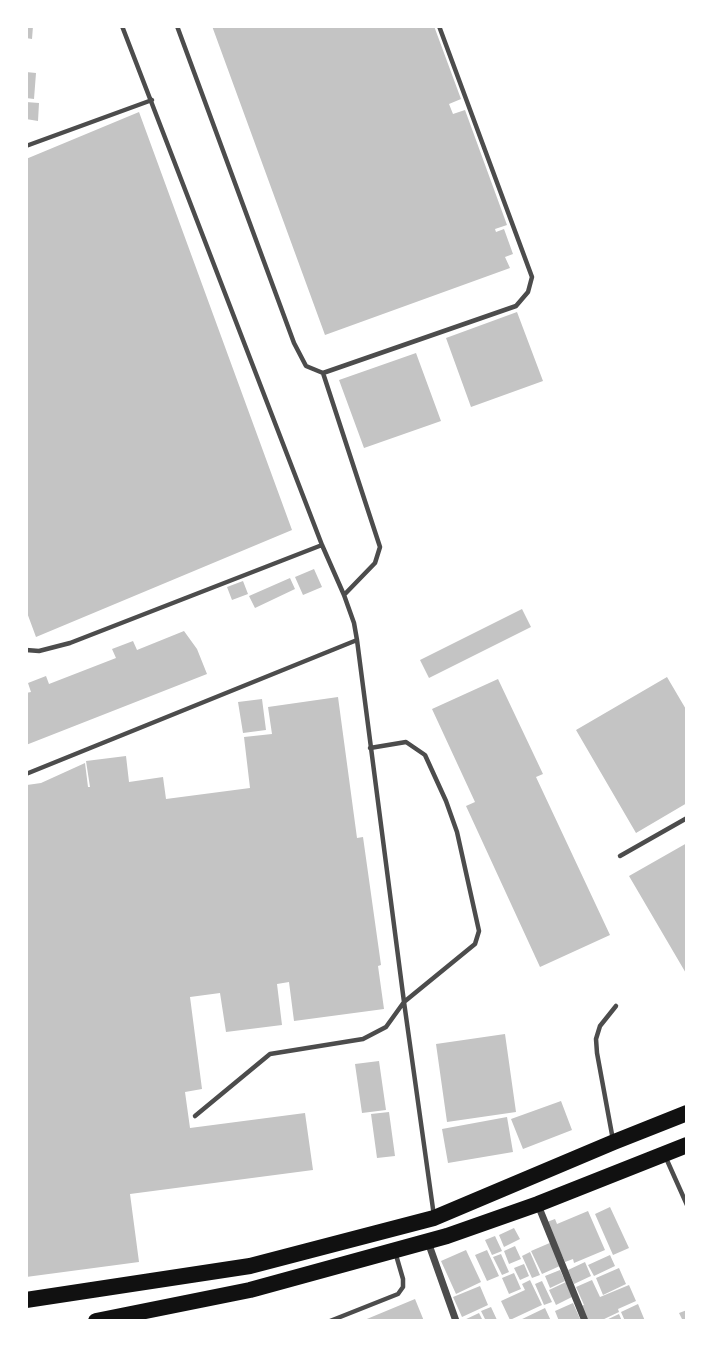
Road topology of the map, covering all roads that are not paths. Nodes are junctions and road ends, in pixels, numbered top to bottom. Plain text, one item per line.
1 (122, 26) edge
2 (177, 26) edge
3 (439, 26) edge
4 (152, 100) junction
5 (26, 146) edge
6 (323, 373) junction
7 (322, 545) junction
8 (344, 596) junction
9 (357, 640) junction
10 (26, 650) edge
11 (370, 748) junction
12 (26, 774) edge
13 (687, 818) edge
14 (620, 856) dead end
15 (404, 1002) junction
16 (616, 1006) dead end
17 (687, 1113) edge
18 (195, 1116) dead end
19 (614, 1142) junction
20 (687, 1144) edge
21 (664, 1154) junction
22 (538, 1204) junction
23 (687, 1205) edge
24 (434, 1218) junction
25 (428, 1242) junction
26 (396, 1252) junction
27 (26, 1300) edge
28 (96, 1321) edge
29 (330, 1321) edge
30 (456, 1321) edge
31 (585, 1321) edge

1 - 4 lane
2 - 6 lane
3 - 6 lane
4 - 5 lane
4 - 7 lane
6 - 8 lane
7 - 8 lane
7 - 10 lane
8 - 9 lane
9 - 11 lane
9 - 12 lane
11 - 15 lane
11 - 15 lane
13 - 14 lane
15 - 18 lane
15 - 24 lane
16 - 19 lane
17 - 19 main road
19 - 24 main road
20 - 21 main road
21 - 22 main road
21 - 23 lane
22 - 25 main road
22 - 31 street
24 - 27 main road
25 - 26 main road
25 - 30 street
26 - 28 main road
26 - 29 lane

